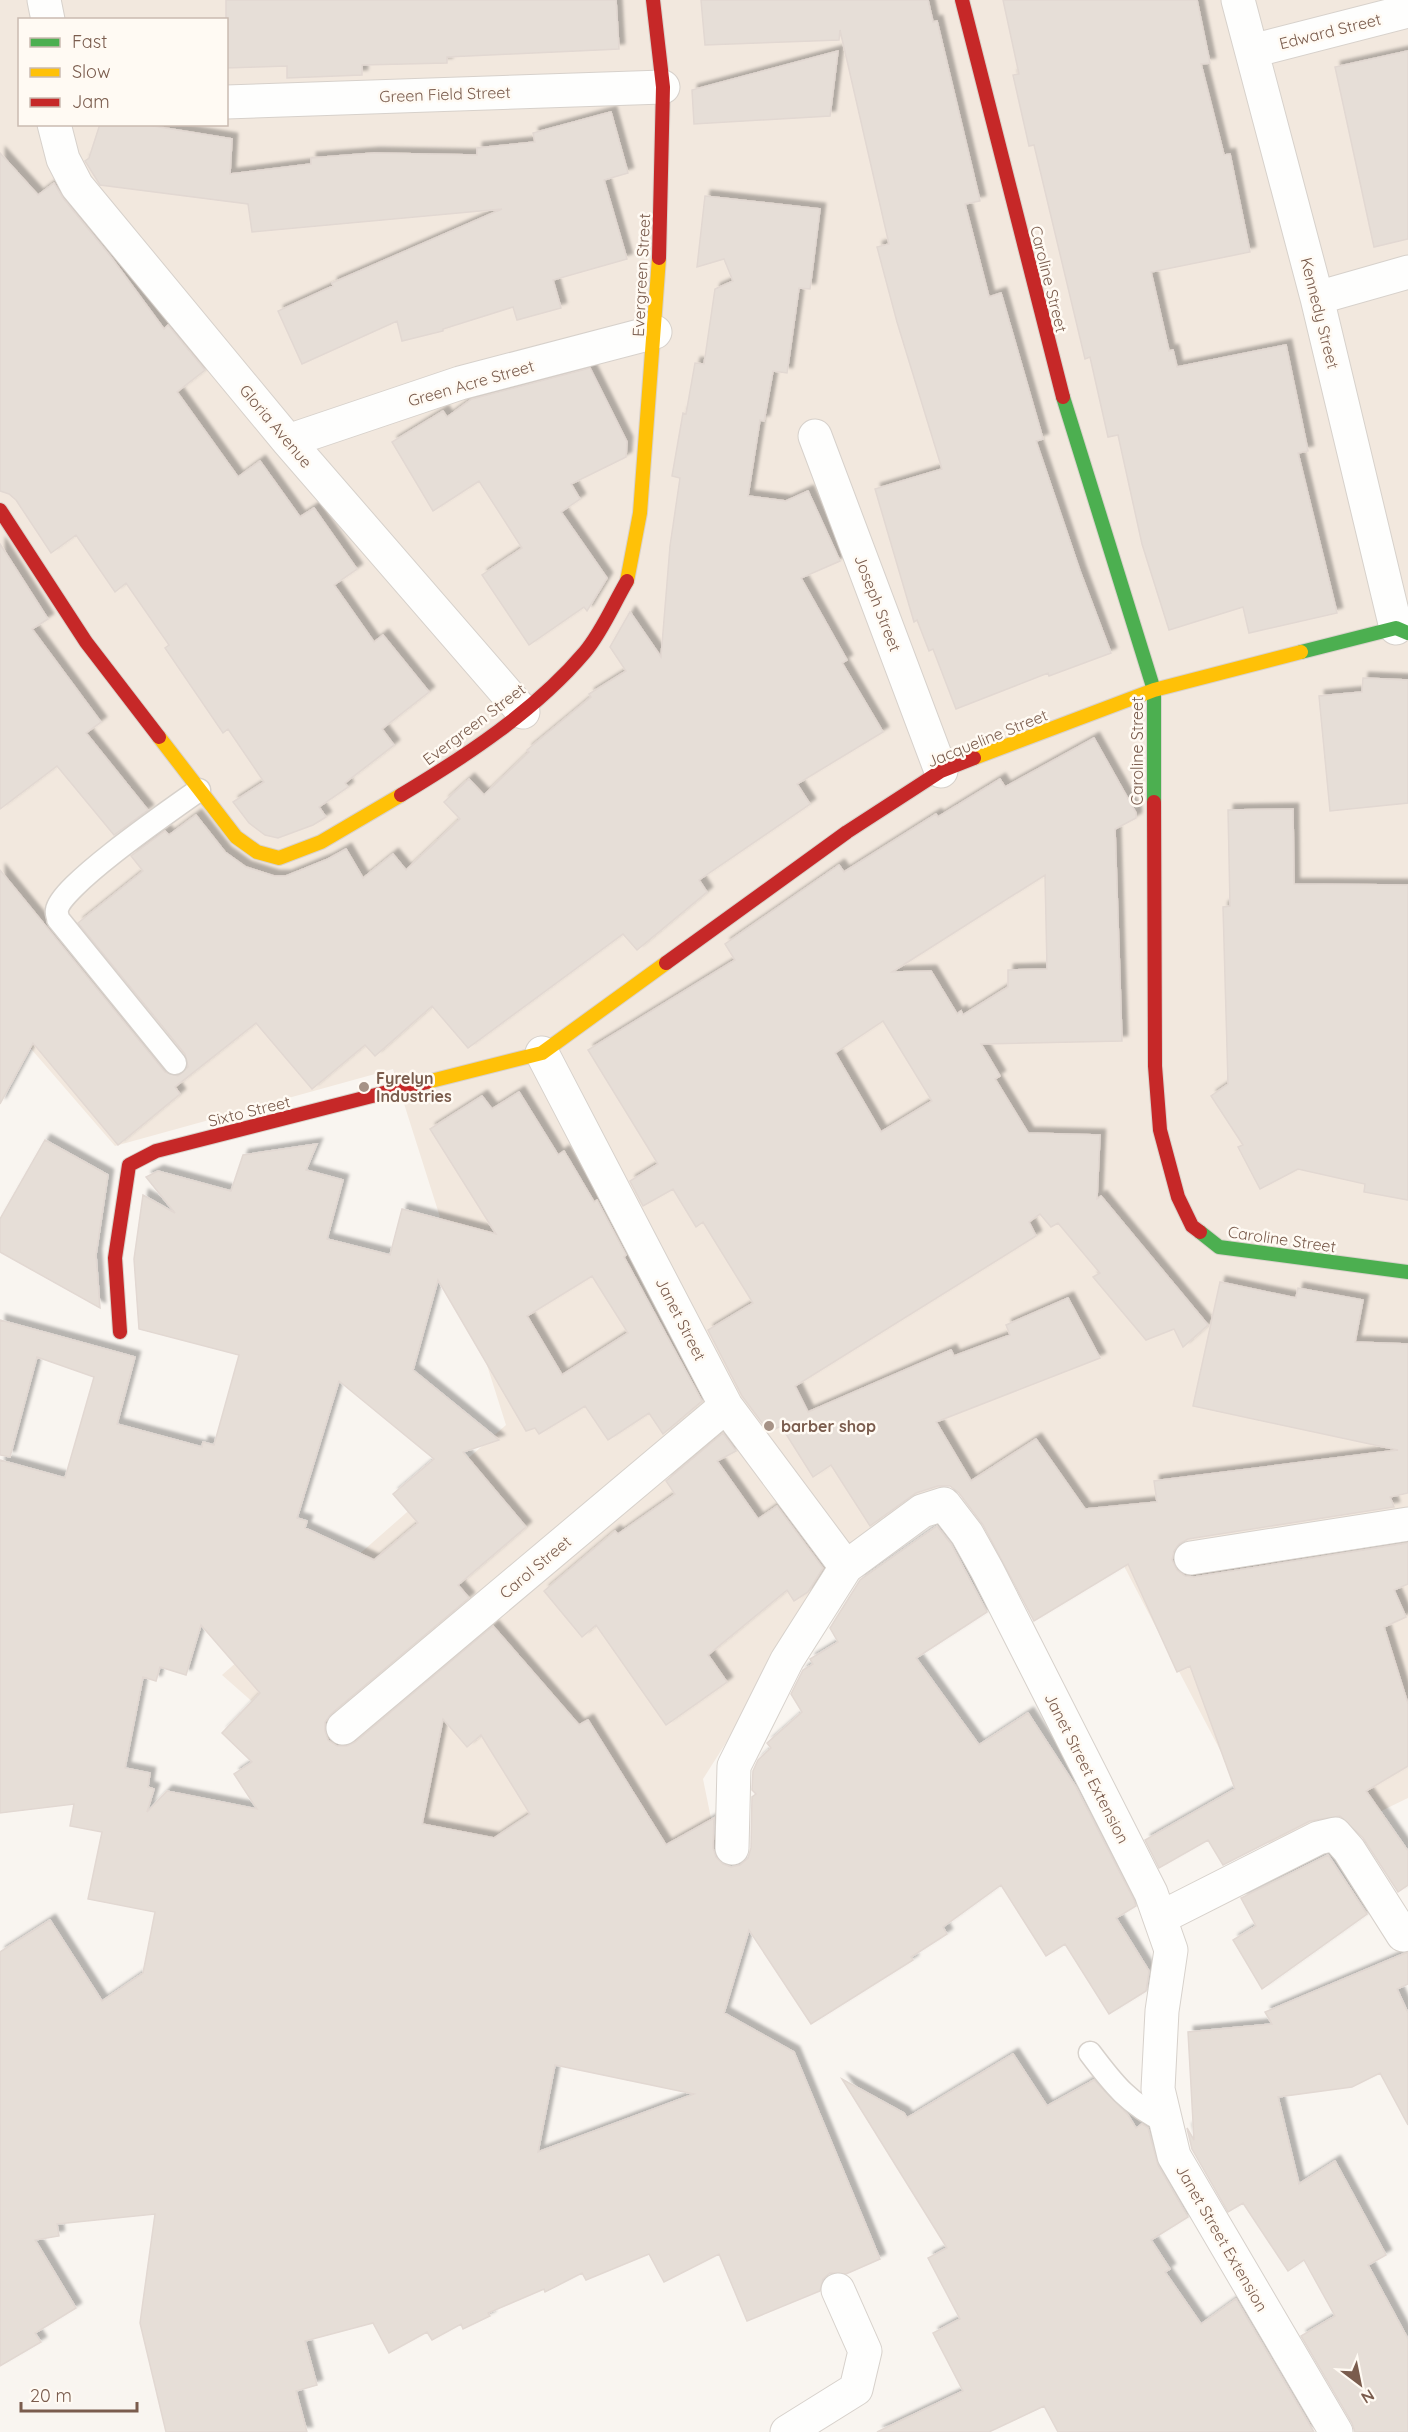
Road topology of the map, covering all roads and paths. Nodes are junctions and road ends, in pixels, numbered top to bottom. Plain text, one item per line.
1 (44, 0) edge
2 (653, 0) edge
3 (962, 0) edge
4 (1238, 0) edge
5 (1408, 11) edge
6 (48, 18) edge
7 (1252, 51) junction
8 (663, 87) junction
9 (228, 102) edge
10 (55, 126) edge
11 (1408, 272) edge
12 (1317, 298) junction
13 (655, 332) junction
14 (815, 436) dead end
15 (288, 441) junction
16 (0, 510) edge
17 (1402, 631) edge
18 (1154, 690) junction
19 (523, 712) junction
20 (941, 771) junction
21 (199, 790) junction
22 (542, 1053) junction
23 (175, 1063) dead end
24 (1408, 1272) edge
25 (120, 1332) dead end
26 (726, 1406) junction
27 (1408, 1524) edge
28 (1191, 1558) dead end
29 (846, 1567) junction
30 (344, 1728) dead end
31 (732, 1848) dead end
32 (1160, 1918) junction
33 (1403, 1935) dead end
34 (1090, 2053) dead end
35 (1166, 2122) junction
36 (838, 2290) dead end
37 (787, 2432) edge
38 (1336, 2432) edge

1 - 6 street
2 - 8 street, Evergreen Street
3 - 18 street, Caroline Street
4 - 7 street, Kennedy Street
5 - 7 street, Edward Street
7 - 12 street, Kennedy Street
8 - 9 street, Green Field Street
8 - 13 street, Evergreen Street
10 - 15 street, Gloria Avenue
11 - 12 street
12 - 17 street, Kennedy Street
13 - 15 street, Green Acre Street
13 - 19 street, Evergreen Street
14 - 20 street, Joseph Street
15 - 19 street, Gloria Avenue
16 - 21 street, Evergreen Street
17 - 18 street, Jacqueline Street
18 - 20 street, Jacqueline Street
18 - 24 street, Caroline Street
19 - 21 street, Evergreen Street
20 - 22 street, Jacqueline Street
21 - 23 lane
22 - 25 street, Sixto Street
22 - 26 street, Janet Street
26 - 29 street, Janet Street
26 - 30 street, Carol Street
27 - 28 street
29 - 31 street, Janet Street Extension
29 - 32 street, Janet Street Extension
32 - 33 street
32 - 35 street, Janet Street Extension
34 - 35 lane
35 - 38 street, Janet Street Extension
36 - 37 street

